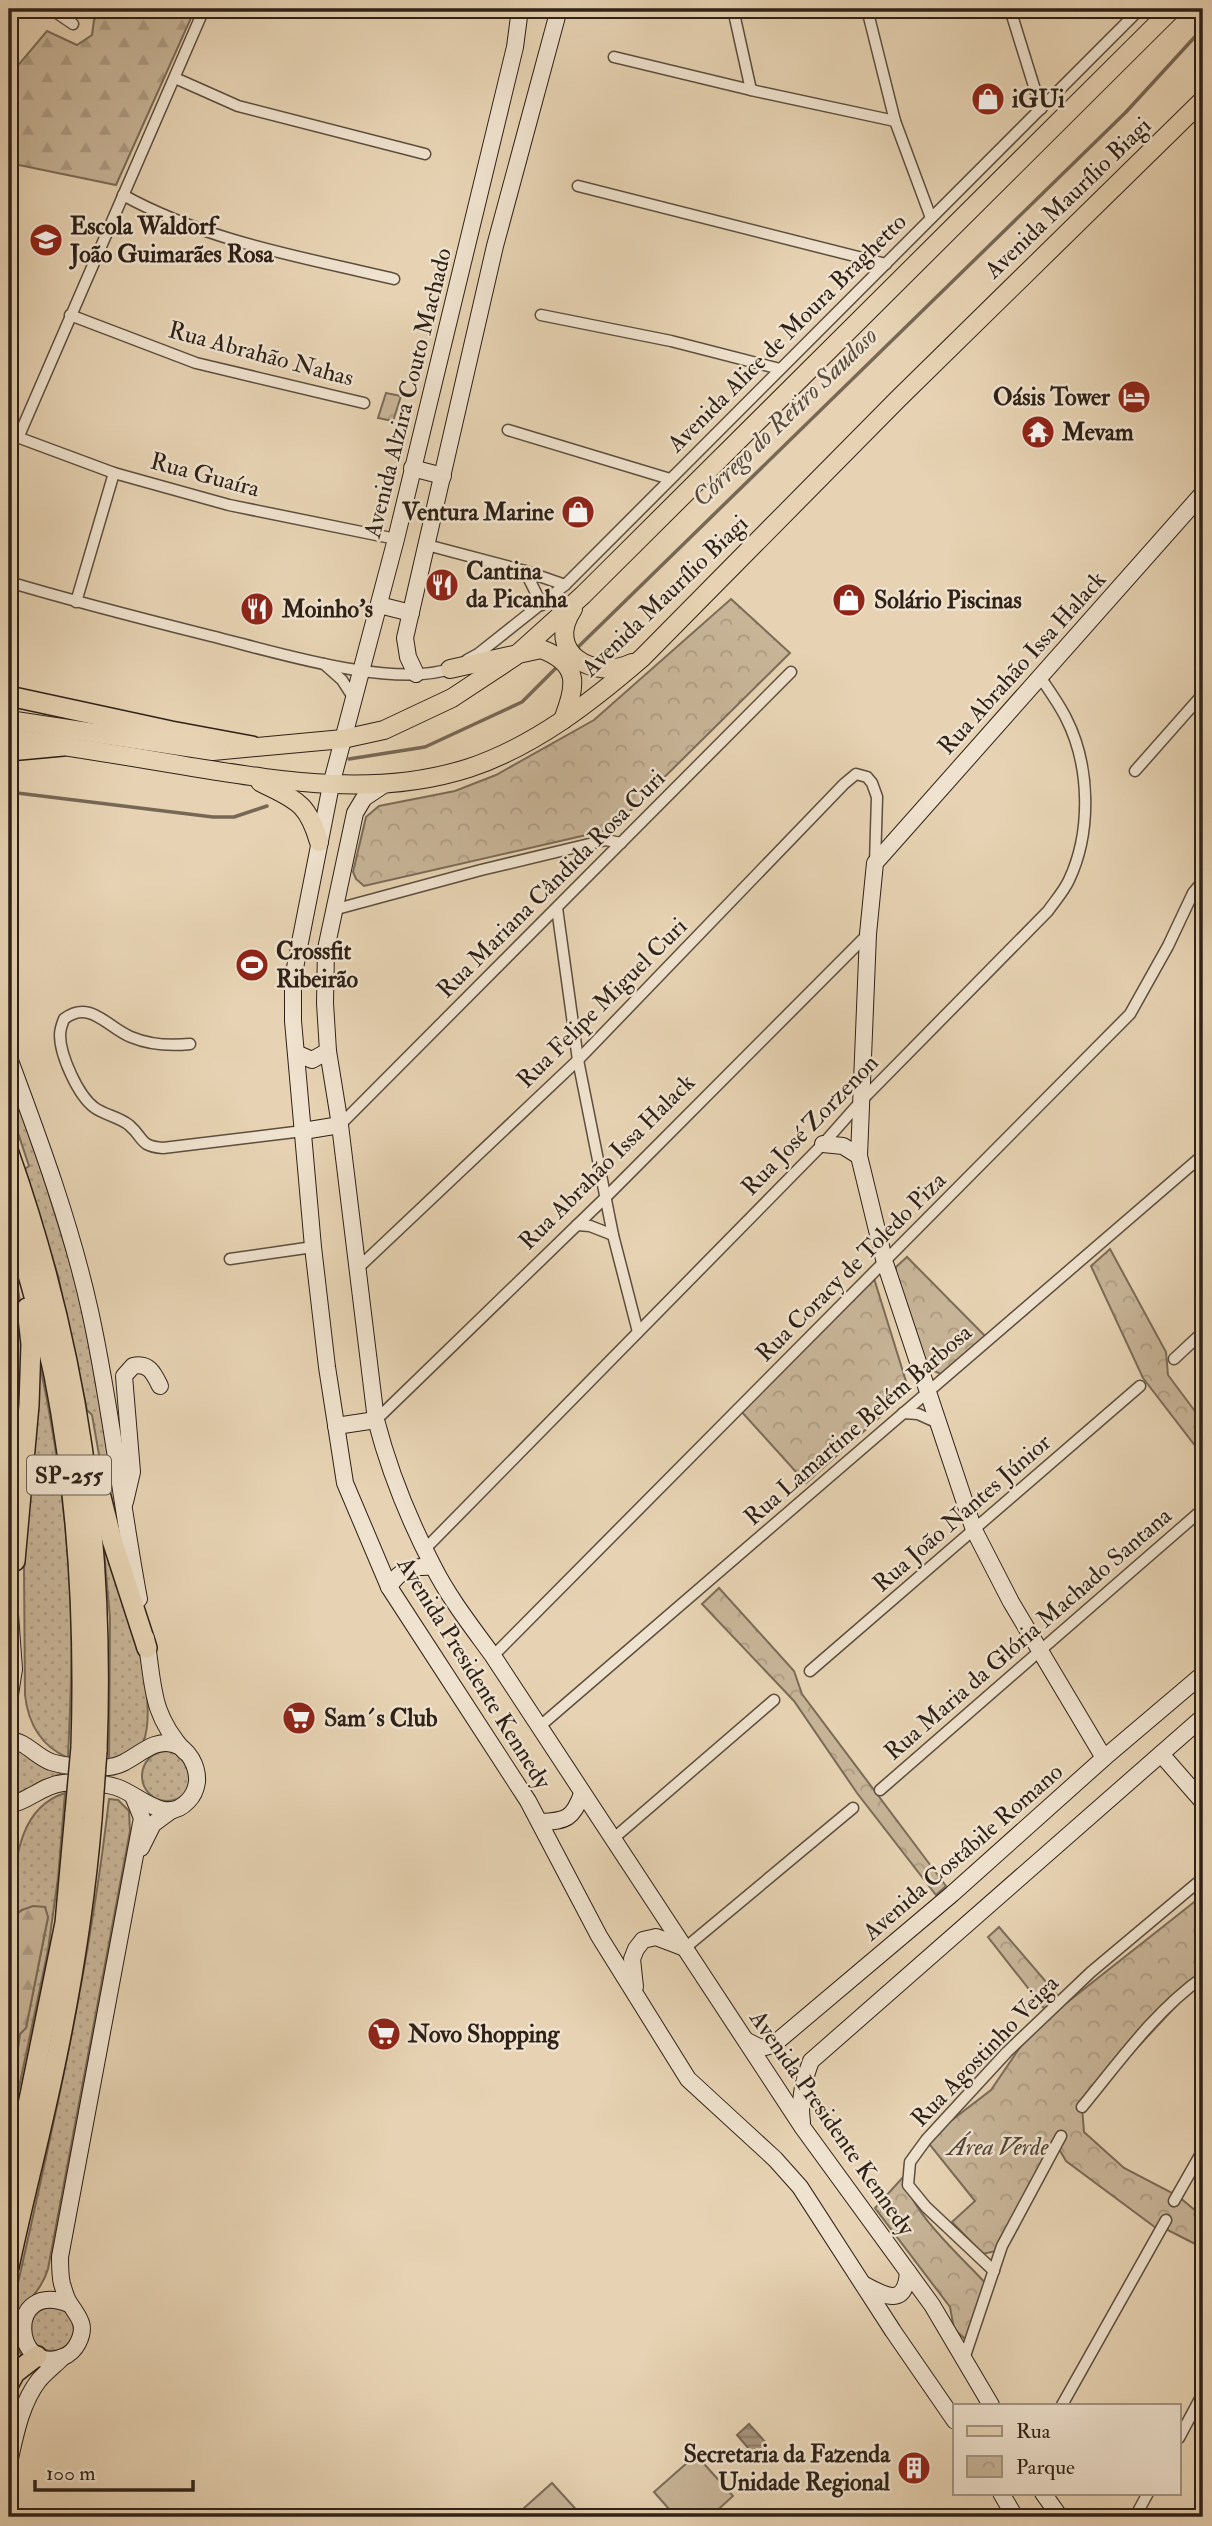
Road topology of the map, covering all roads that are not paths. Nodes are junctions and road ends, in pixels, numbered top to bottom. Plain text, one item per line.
1 (51, 9) edge
2 (204, 9) edge
3 (520, 9) edge
4 (559, 9) edge
5 (733, 9) edge
6 (867, 9) edge
7 (1010, 9) edge
8 (1140, 9) edge
9 (1172, 9) edge
10 (72, 24) dead end
11 (614, 57) dead end
12 (175, 78) junction
13 (751, 90) junction
14 (1203, 100) edge
15 (1041, 109) junction
16 (895, 121) junction
17 (425, 154) dead end
18 (578, 186) dead end
19 (123, 195) junction
20 (931, 218) junction
21 (468, 239) junction
22 (495, 246) junction
23 (886, 264) junction
24 (394, 279) dead end
25 (70, 315) junction
26 (541, 315) dead end
27 (780, 369) junction
28 (364, 403) dead end
29 (508, 430) dead end
30 (13, 436) edge
31 (412, 468) junction
32 (114, 473) junction
33 (443, 476) junction
34 (670, 479) junction
35 (1203, 493) edge
36 (396, 540) junction
37 (427, 545) junction
38 (525, 571) junction
39 (9, 582) edge
40 (565, 585) junction
41 (583, 595) junction
42 (76, 602) junction
43 (379, 605) junction
44 (542, 605) junction
45 (411, 613) junction
46 (559, 648) junction
47 (514, 657) junction
48 (642, 658) junction
49 (322, 662) junction
50 (450, 669) junction
51 (360, 670) junction
52 (792, 672) dead end
53 (416, 674) junction
54 (1040, 677) junction
55 (1203, 694) edge
56 (9, 696) edge
57 (353, 697) junction
58 (9, 720) edge
59 (563, 720) junction
60 (9, 738) edge
61 (343, 739) junction
62 (63, 746) junction
63 (252, 746) junction
64 (9, 751) edge
65 (1135, 771) dead end
66 (247, 776) junction
67 (331, 785) junction
68 (385, 785) junction
69 (319, 842) junction
70 (621, 843) junction
71 (875, 863) junction
72 (1203, 881) edge
73 (557, 908) junction
74 (334, 910) junction
75 (868, 934) junction
76 (190, 1044) dead end
77 (328, 1051) junction
78 (296, 1053) junction
79 (9, 1058) edge
80 (578, 1060) junction
81 (861, 1101) junction
82 (340, 1125) junction
83 (303, 1131) junction
84 (9, 1137) edge
85 (823, 1144) junction
86 (9, 1153) edge
87 (1203, 1154) edge
88 (859, 1156) junction
89 (18, 1180) junction
90 (606, 1197) junction
91 (9, 1210) edge
92 (9, 1218) edge
93 (577, 1225) junction
94 (613, 1236) junction
95 (313, 1247) junction
96 (230, 1259) dead end
97 (885, 1263) junction
98 (357, 1269) junction
99 (638, 1332) junction
100 (1203, 1332) edge
101 (67, 1355) junction
102 (1174, 1359) dead end
103 (160, 1386) dead end
104 (1140, 1386) dead end
105 (928, 1391) junction
106 (903, 1413) junction
107 (376, 1420) junction
108 (938, 1423) junction
109 (336, 1426) junction
110 (9, 1502) edge
111 (1203, 1509) edge
112 (123, 1511) junction
113 (974, 1530) junction
114 (425, 1549) junction
115 (15, 1561) junction
116 (433, 1567) junction
117 (9, 1583) edge
118 (389, 1587) junction
119 (9, 1601) edge
120 (147, 1648) junction
121 (1040, 1650) junction
122 (493, 1657) junction
123 (810, 1671) dead end
124 (1203, 1674) edge
125 (775, 1700) dead end
126 (9, 1701) edge
127 (1203, 1717) edge
128 (539, 1727) junction
129 (9, 1740) edge
130 (89, 1749) junction
131 (185, 1752) junction
132 (1161, 1754) junction
133 (1104, 1758) junction
134 (880, 1790) dead end
135 (582, 1794) junction
136 (133, 1796) junction
137 (1203, 1802) edge
138 (9, 1805) edge
139 (853, 1808) dead end
140 (172, 1810) junction
141 (84, 1816) junction
142 (541, 1822) junction
143 (614, 1838) junction
144 (132, 1866) junction
145 (1203, 1878) edge
146 (952, 1894) junction
147 (970, 1921) junction
148 (685, 1948) junction
149 (1203, 1977) edge
150 (635, 1992) junction
151 (747, 2041) junction
152 (1082, 2107) dead end
153 (803, 2128) junction
154 (1061, 2136) dead end
155 (1203, 2150) edge
156 (9, 2198) edge
157 (1174, 2201) dead end
158 (1166, 2220) dead end
159 (60, 2257) junction
160 (9, 2267) edge
161 (908, 2272) junction
162 (994, 2272) junction
163 (861, 2282) junction
164 (41, 2301) junction
165 (69, 2304) junction
166 (37, 2356) junction
167 (63, 2357) junction
168 (964, 2359) junction
169 (9, 2384) edge
170 (1203, 2393) edge
171 (990, 2404) edge
172 (1063, 2404) edge
173 (953, 2418) edge
174 (1180, 2436) edge
175 (9, 2463) edge
176 (1001, 2494) edge
177 (1044, 2494) edge
178 (1147, 2494) edge
179 (1054, 2515) edge
180 (1015, 2517) edge
181 (1135, 2517) edge

1 - 10 street
2 - 12 street
3 - 21 main road, Avenida Alzira Couto Machado
4 - 22 main road, Avenida Alzira Couto Machado
5 - 13 street
6 - 16 street
7 - 15 street
8 - 15 street, Avenida Alice de Moura Braghetto
9 - 41 main road
11 - 13 street
12 - 17 street
12 - 19 street
13 - 16 street
14 - 48 main road, Avenida Maurílio Biagi
15 - 20 street, Avenida Alice de Moura Braghetto
16 - 20 street
18 - 23 street
19 - 24 street
19 - 25 street
20 - 23 street, Avenida Alice de Moura Braghetto
21 - 22 main road
21 - 31 main road, Avenida Alzira Couto Machado
22 - 33 main road, Avenida Alzira Couto Machado
23 - 27 street, Avenida Alice de Moura Braghetto
25 - 28 street, Rua Abrahão Nahas
25 - 30 street
26 - 27 street
27 - 34 street, Avenida Alice de Moura Braghetto
29 - 34 street
30 - 32 street, Rua Guaíra
31 - 33 main road
31 - 36 main road, Avenida Alzira Couto Machado
32 - 36 street, Rua Guaíra
32 - 42 street
33 - 37 main road, Avenida Alzira Couto Machado
34 - 40 street, Avenida Alice de Moura Braghetto
35 - 54 main road, Rua Abrahão Issa Halack
36 - 43 main road, Avenida Alzira Couto Machado
37 - 38 street
37 - 45 main road, Avenida Alzira Couto Machado
38 - 40 street
38 - 44 street
39 - 42 street
40 - 44 street, Avenida Alice de Moura Braghetto
41 - 46 main road
41 - 47 main road
42 - 49 street
43 - 45 main road
43 - 51 main road, Avenida Alzira Couto Machado
44 - 50 street, Avenida Alice de Moura Braghetto
45 - 53 main road, Avenida Alzira Couto Machado
46 - 47 main road
46 - 48 main road
46 - 59 main road
47 - 50 main road
47 - 61 main road
48 - 59 main road, Avenida Maurílio Biagi
49 - 51 street
49 - 57 street
50 - 53 street
51 - 53 street
51 - 57 main road, Avenida Alzira Couto Machado
52 - 70 street, Rua Mariana Cândida Rosa Curi
54 - 71 main road, Rua Abrahão Issa Halack
54 - 81 street, Rua José Zorzenon
55 - 65 street
56 - 63 highway
57 - 61 main road, Avenida Alzira Couto Machado
58 - 63 main road
59 - 68 main road, Avenida Maurílio Biagi
60 - 62 main road, Avenida Maurílio Biagi
61 - 63 main road
61 - 67 main road, Avenida Alzira Couto Machado
62 - 64 highway
62 - 66 main road, Avenida Maurílio Biagi
66 - 67 main road, Avenida Maurílio Biagi
66 - 69 main road
67 - 68 main road, Avenida Maurílio Biagi
67 - 69 main road, Avenida Presidente Kennedy
68 - 74 main road, Avenida Presidente Kennedy
69 - 78 main road, Avenida Presidente Kennedy
70 - 73 street, Rua Mariana Cândida Rosa Curi
70 - 74 street
71 - 75 main road
71 - 80 street, Rua Felipe Miguel Curi
72 - 97 street, Rua Coracy de Toledo Piza
73 - 80 street
73 - 82 street, Rua Mariana Cândida Rosa Curi
74 - 77 main road, Avenida Presidente Kennedy
75 - 81 main road
75 - 90 street, Rua Abrahão Issa Halack
76 - 83 street
77 - 78 main road
77 - 82 main road, Avenida Presidente Kennedy
78 - 83 main road, Avenida Presidente Kennedy
79 - 112 main road
80 - 90 street
80 - 98 street, Rua Felipe Miguel Curi
81 - 85 street, Rua José Zorzenon
81 - 88 main road
82 - 83 main road
82 - 98 main road, Avenida Presidente Kennedy
83 - 95 main road, Avenida Presidente Kennedy
84 - 89 highway
85 - 88 main road
85 - 99 street, Rua José Zorzenon
86 - 89 highway, SP-255
87 - 105 street, Rua Lamartine Belém Barbosa
88 - 97 main road
89 - 101 highway, SP-255
90 - 93 street, Rua Abrahão Issa Halack
90 - 94 street
91 - 130 highway, SP-255
92 - 115 highway
93 - 94 street
93 - 107 street, Rua Abrahão Issa Halack
94 - 99 street
95 - 96 street
95 - 109 main road, Avenida Presidente Kennedy
97 - 105 main road
97 - 122 street, Rua Coracy de Toledo Piza
98 - 107 main road, Avenida Presidente Kennedy
99 - 114 street, Rua José Zorzenon
100 - 102 street
101 - 120 highway
101 - 130 highway, SP-255
103 - 112 main road
104 - 113 street, Rua João Nantes Júnior
105 - 106 street, Rua Lamartine Belém Barbosa
105 - 108 main road
106 - 108 street
106 - 128 street, Rua Lamartine Belém Barbosa
107 - 109 main road
107 - 114 main road, Avenida Presidente Kennedy
108 - 113 main road
109 - 118 main road, Avenida Presidente Kennedy
110 - 115 street
111 - 121 street, Rua Maria da Glória Machado Santana
112 - 120 main road
113 - 121 main road
113 - 123 street, Rua João Nantes Júnior
114 - 116 main road, Avenida Presidente Kennedy
115 - 117 street
116 - 118 main road
116 - 122 main road, Avenida Presidente Kennedy
118 - 142 main road, Avenida Presidente Kennedy
119 - 126 main road
120 - 131 main road
121 - 133 main road
121 - 134 street, Rua Maria da Glória Machado Santana
122 - 128 main road, Avenida Presidente Kennedy
124 - 133 main road, Avenida Costábile Romano
125 - 143 street
127 - 132 main road
128 - 135 main road, Avenida Presidente Kennedy
129 - 131 main road
130 - 141 highway, SP-255, bridge
131 - 140 main road
132 - 137 main road
132 - 147 main road
133 - 146 main road, Avenida Costábile Romano
135 - 142 main road
135 - 143 main road, Avenida Presidente Kennedy
136 - 138 main road
136 - 140 main road
136 - 144 main road
139 - 148 street
140 - 144 main road
141 - 156 highway, SP-255
141 - 160 highway, SP-255
142 - 150 main road, Avenida Presidente Kennedy
143 - 148 main road, Avenida Presidente Kennedy
144 - 159 main road
145 - 162 street, Rua Agostinho Veiga
146 - 147 main road
146 - 151 main road, Avenida Costábile Romano
147 - 153 main road
148 - 150 main road
148 - 151 main road, Avenida Presidente Kennedy
149 - 152 street
150 - 163 main road, Avenida Presidente Kennedy
151 - 153 main road, Avenida Presidente Kennedy
153 - 161 main road, Avenida Presidente Kennedy
154 - 162 street
155 - 157 street
158 - 172 street
159 - 164 main road
159 - 165 main road
161 - 163 main road
161 - 168 main road, Avenida Presidente Kennedy
162 - 168 street
163 - 173 main road, Avenida Presidente Kennedy
164 - 165 main road
164 - 166 main road
165 - 167 main road
166 - 167 main road
166 - 169 highway
167 - 175 main road
168 - 171 main road, Avenida Presidente Kennedy
170 - 174 street
176 - 180 main road
177 - 179 main road
178 - 181 street

